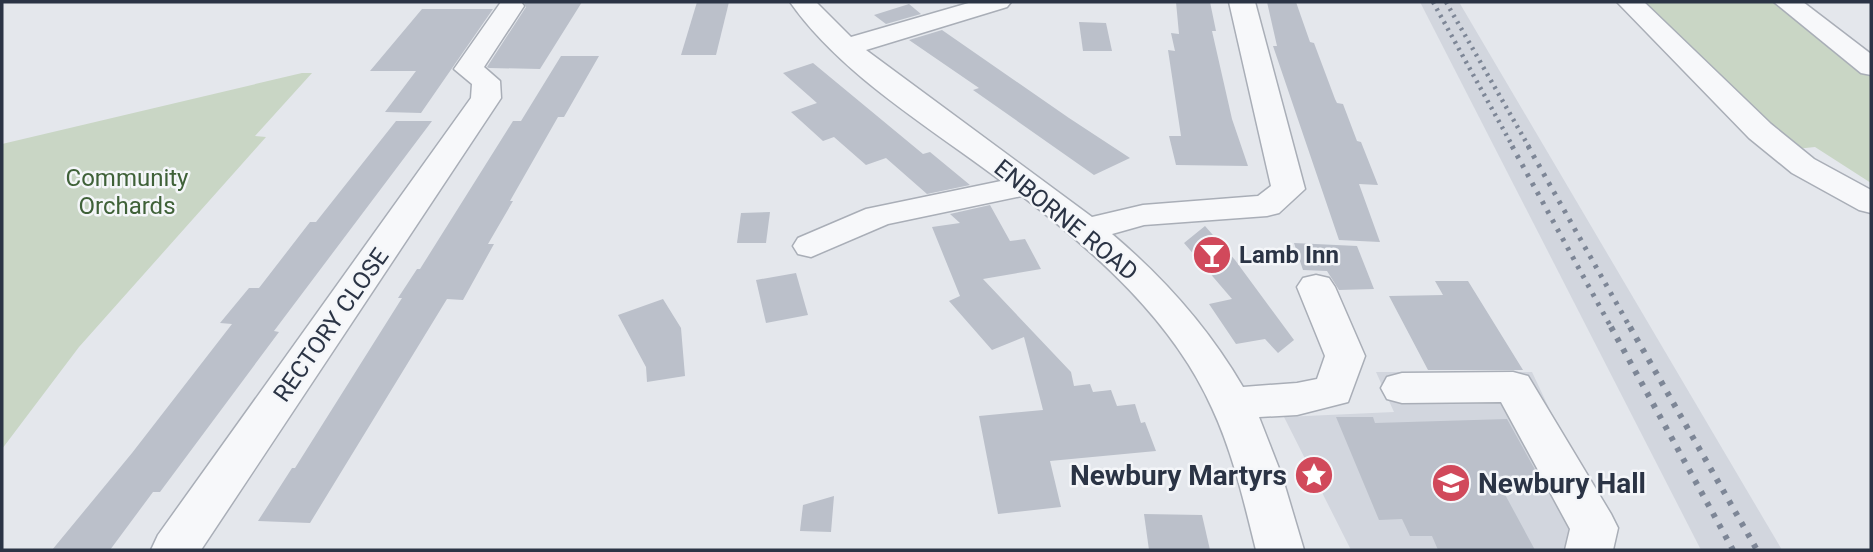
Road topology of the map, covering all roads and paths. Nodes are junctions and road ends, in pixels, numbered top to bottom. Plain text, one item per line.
1 (803, 2) edge
2 (998, 2) edge
3 (1242, 2) edge
4 (1630, 2) edge
5 (1787, 2) edge
6 (511, 6) dead end
7 (848, 47) junction
8 (1871, 67) edge
9 (1028, 185) junction
10 (1871, 203) edge
11 (1086, 230) junction
12 (811, 246) dead end
13 (1316, 287) dead end
14 (1402, 388) dead end
15 (1231, 403) junction
16 (175, 550) edge
17 (1280, 550) edge
18 (1589, 550) edge

1 - 7 street, ENBORNE ROAD
2 - 7 street
3 - 11 street
4 - 10 street
5 - 8 street
6 - 16 street, RECTORY CLOSE
7 - 9 street, ENBORNE ROAD
9 - 11 street, ENBORNE ROAD
9 - 12 street
11 - 15 street, ENBORNE ROAD
13 - 15 street
14 - 18 street
15 - 17 street, ENBORNE ROAD

